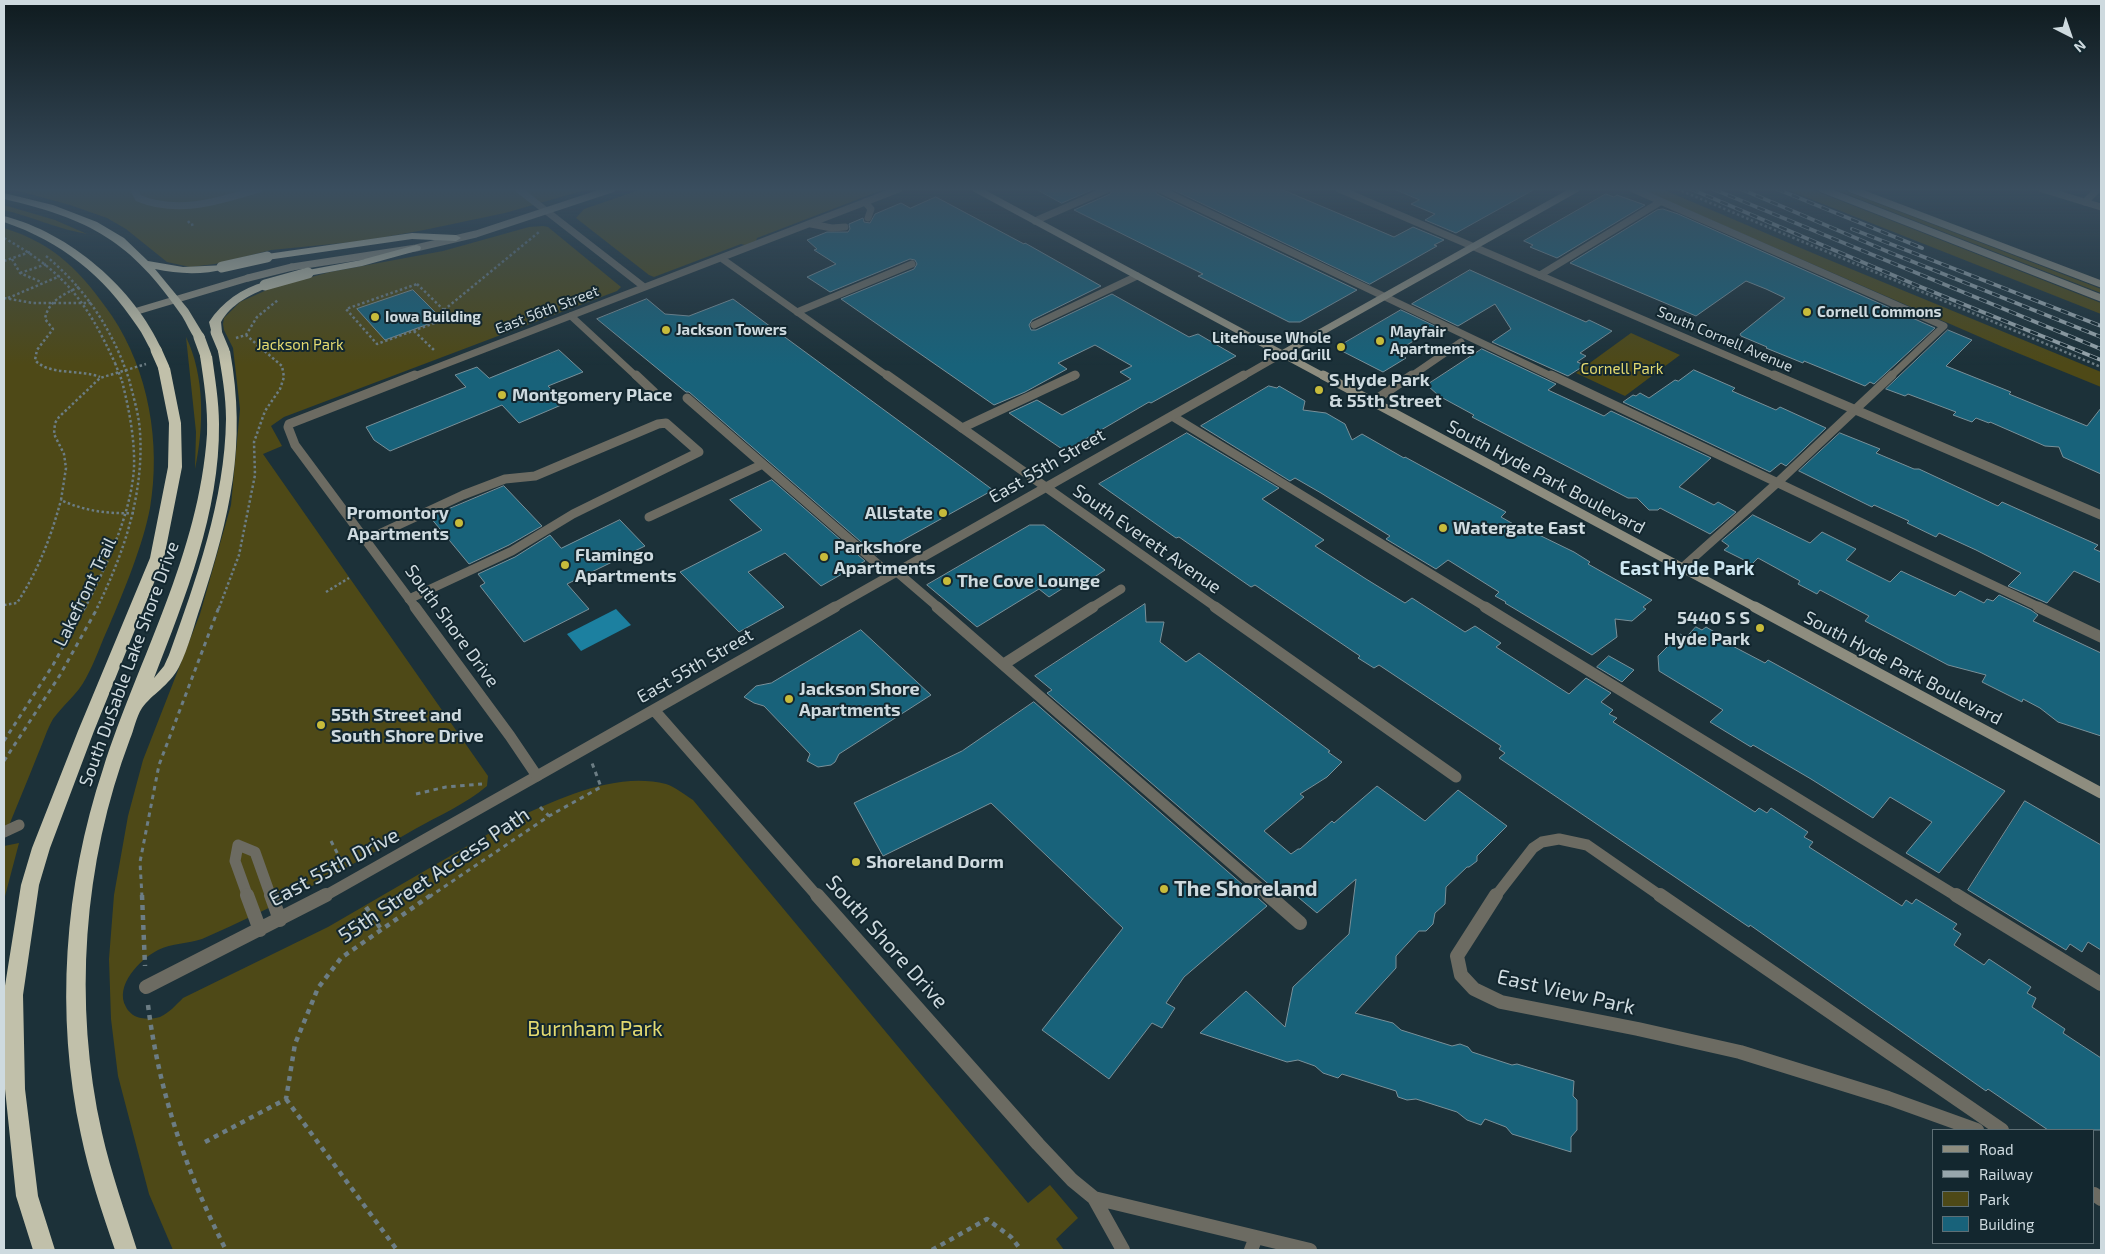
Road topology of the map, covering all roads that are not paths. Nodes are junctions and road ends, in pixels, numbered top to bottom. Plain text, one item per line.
1 (68, 248) edge
2 (128, 248) edge
3 (332, 248) edge
4 (416, 248) joint
5 (591, 248) edge
6 (749, 248) edge
7 (1084, 248) edge
8 (1283, 248) edge
9 (1471, 248) edge
10 (1477, 248) edge
11 (1585, 248) edge
12 (1764, 248) edge
13 (1972, 248) edge
14 (2005, 248) edge
15 (721, 258) junction
16 (145, 263) junction
17 (912, 264) dead end
18 (1540, 275) junction
19 (1137, 276) junction
20 (2101, 284) edge
21 (644, 288) junction
22 (1385, 296) junction
23 (2101, 298) edge
24 (175, 299) junction
25 (134, 312) junction
26 (798, 312) junction
27 (571, 316) junction
28 (1034, 325) dead end
29 (1461, 342) dead end
30 (1282, 354) junction
31 (1076, 375) dead end
32 (654, 392) dead end
33 (687, 398) dead end
34 (1372, 402) junction
35 (1855, 410) junction
36 (1172, 416) junction
37 (289, 424) joint
38 (962, 428) junction
39 (763, 464) junction
40 (1777, 483) junction
41 (1045, 487) junction
42 (2101, 515) edge
43 (649, 517) dead end
44 (366, 540) junction
45 (1682, 568) junction
46 (893, 574) junction
47 (1121, 589) dead end
48 (409, 599) junction
49 (2101, 637) edge
50 (1004, 664) junction
51 (136, 705) junction
52 (654, 710) junction
53 (537, 776) junction
54 (1456, 777) dead end
55 (2101, 793) edge
56 (19, 824) dead end
57 (4, 832) edge
58 (280, 920) junction
59 (1300, 923) dead end
60 (260, 930) junction
61 (2101, 984) edge
62 (146, 987) road end
63 (1974, 1129) edge
64 (2001, 1129) edge
65 (1094, 1198) junction
66 (1253, 1244) edge
67 (44, 1250) edge
68 (126, 1250) edge
69 (1123, 1250) edge
70 (1310, 1250) edge

1 - 25 highway, South DuSable Lake Shore Drive
2 - 16 highway, South DuSable Lake Shore Drive
3 - 16 highway, bridge
4 - 24 main road, bridge
4 - 51 highway, bridge
5 - 21 street
6 - 15 street, East 56th Street
7 - 19 main road, South Hyde Park Boulevard
8 - 22 street
9 - 22 main road, East 55th Street
10 - 18 street, South Cornell Avenue
11 - 18 street
12 - 35 street
13 - 23 main road
14 - 20 main road
15 - 21 street, East 56th Street
15 - 26 street, South Everett Avenue
16 - 24 highway, South DuSable Lake Shore Drive
17 - 26 street
18 - 35 street, South Cornell Avenue
19 - 28 street
19 - 30 main road, South Hyde Park Boulevard
21 - 27 street, East 56th Street
22 - 30 main road, East 55th Street
22 - 40 street
24 - 25 main road
24 - 51 highway, South DuSable Lake Shore Drive, bridge
25 - 67 highway, South DuSable Lake Shore Drive, bridge
26 - 38 street, South Everett Avenue
27 - 32 street
27 - 37 street, East 56th Street
29 - 34 street
30 - 34 main road, South Hyde Park Boulevard
30 - 36 street, East 55th Street
31 - 38 street
33 - 39 street
34 - 45 main road, South Hyde Park Boulevard
35 - 40 street
35 - 42 street, South Cornell Avenue
36 - 41 street, East 55th Street
36 - 61 street
37 - 44 street, South Shore Drive
38 - 41 street, South Everett Avenue
39 - 43 street
39 - 46 street
40 - 45 street
40 - 49 street
41 - 46 street, East 55th Street
41 - 54 street, South Everett Avenue
44 - 48 street, South Shore Drive
44 - 48 street
45 - 55 main road, South Hyde Park Boulevard
46 - 50 street
46 - 52 street, East 55th Street
47 - 50 street
48 - 53 street, South Shore Drive
50 - 59 street
51 - 68 highway, South DuSable Lake Shore Drive
52 - 53 street, East 55th Street
52 - 65 street, South Shore Drive
53 - 58 street, East 55th Drive
56 - 57 street
58 - 60 street, East 55th Drive
58 - 60 street
60 - 62 street, East 55th Drive
63 - 64 street, East View Park
65 - 66 street, South Shore Drive
65 - 69 street, South Shore Drive
66 - 70 street, South Shore Drive

